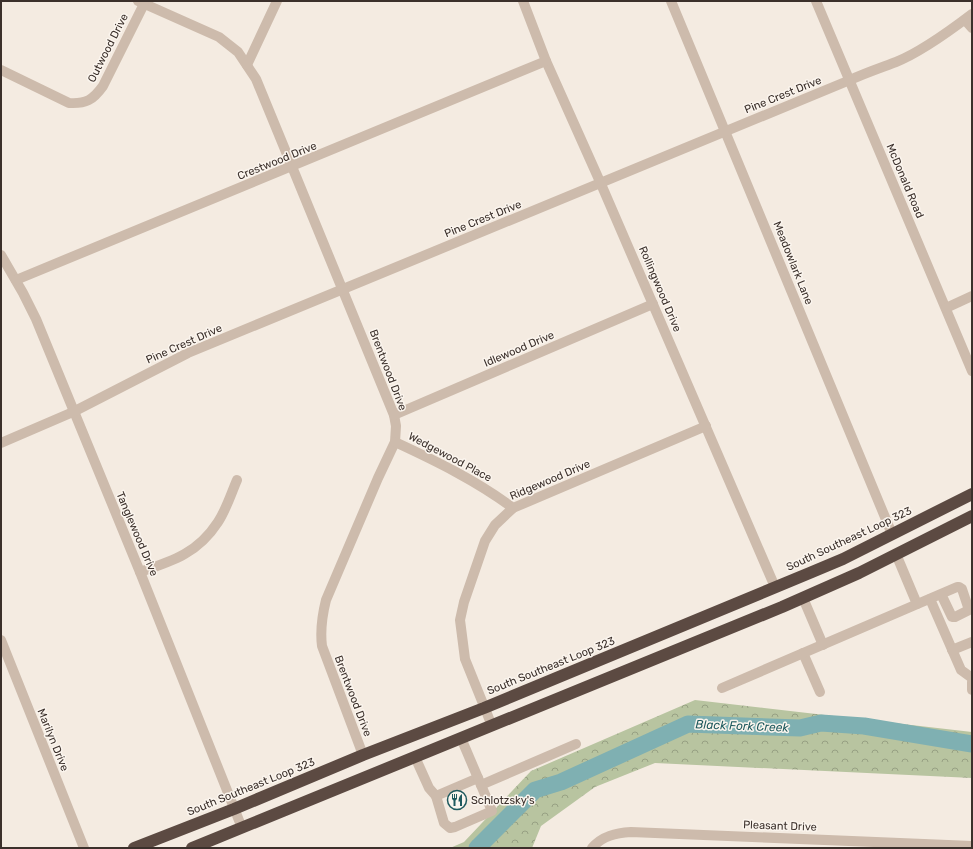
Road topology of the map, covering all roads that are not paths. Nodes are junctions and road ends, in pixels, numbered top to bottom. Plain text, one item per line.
1 (277, 1) edge
2 (523, 1) edge
3 (671, 1) edge
4 (816, 1) edge
5 (141, 2) edge
6 (968, 17) edge
7 (972, 28) edge
8 (546, 61) junction
9 (247, 65) junction
10 (1, 70) edge
11 (850, 80) junction
12 (726, 131) junction
13 (292, 167) junction
14 (601, 184) junction
15 (1, 254) edge
16 (16, 280) junction
17 (343, 289) junction
18 (972, 296) edge
19 (653, 304) junction
20 (946, 308) junction
21 (972, 371) edge
22 (73, 412) junction
23 (394, 415) junction
24 (706, 426) junction
25 (395, 442) junction
26 (1, 443) edge
27 (237, 480) dead end
28 (972, 494) edge
29 (513, 508) junction
30 (972, 516) edge
31 (892, 534) junction
32 (896, 554) junction
33 (140, 572) junction
34 (775, 587) junction
35 (941, 594) dead end
36 (803, 598) junction
37 (930, 598) junction
38 (917, 604) junction
39 (1, 640) edge
40 (972, 642) edge
41 (823, 644) junction
42 (952, 650) junction
43 (803, 653) junction
44 (972, 678) edge
45 (972, 682) edge
46 (722, 688) dead end
47 (972, 690) edge
48 (820, 692) dead end
49 (484, 708) junction
50 (492, 726) junction
51 (461, 738) junction
52 (576, 744) dead end
53 (363, 755) junction
54 (415, 757) junction
55 (479, 781) junction
56 (436, 796) junction
57 (234, 809) junction
58 (242, 828) junction
59 (972, 846) edge
60 (84, 848) edge
61 (134, 848) edge
62 (192, 848) edge
63 (592, 848) edge

1 - 9 street
2 - 8 street, Rollingwood Drive
3 - 12 street, Meadowlark Lane
4 - 11 street, McDonald Road
5 - 9 street, Brentwood Drive
5 - 10 street, Outwood Drive
6 - 7 street
6 - 11 street, Pine Crest Drive
8 - 13 street, Crestwood Drive
8 - 14 street, Rollingwood Drive
9 - 13 street, Brentwood Drive
11 - 12 street, Pine Crest Drive
11 - 20 street, McDonald Road
12 - 14 street, Pine Crest Drive
12 - 31 street, Meadowlark Lane
13 - 16 street, Crestwood Drive
13 - 17 street, Brentwood Drive
14 - 17 street, Pine Crest Drive
14 - 19 street, Rollingwood Drive
15 - 16 street, Tanglewood Drive
16 - 22 street, Tanglewood Drive
17 - 22 street, Pine Crest Drive
17 - 23 street, Brentwood Drive
18 - 20 street
19 - 23 street, Idlewood Drive
19 - 24 street, Rollingwood Drive
20 - 21 street, McDonald Road
22 - 26 street, Pine Crest Drive
22 - 33 street, Tanglewood Drive
23 - 25 street, Brentwood Drive
24 - 29 street, Ridgewood Drive
24 - 34 street, Rollingwood Drive
25 - 29 street, Wedgewood Place
25 - 53 street, Brentwood Drive
27 - 33 street
28 - 31 highway, South Southeast Loop 323
29 - 49 street, Ridgewood Drive
30 - 32 highway
31 - 34 highway, South Southeast Loop 323
32 - 36 highway
32 - 38 street
33 - 57 street, Tanglewood Drive
34 - 49 highway, South Southeast Loop 323
35 - 37 street
36 - 41 street
36 - 50 highway
37 - 38 street
37 - 42 street
38 - 41 street
39 - 60 street, Marilyn Drive
40 - 42 street
41 - 43 street
42 - 44 street
43 - 46 street
43 - 48 street
45 - 47 street
49 - 50 street, Ridgewood Drive
49 - 53 highway, South Southeast Loop 323
50 - 51 highway
51 - 54 highway
51 - 55 street
52 - 55 street
53 - 57 highway, South Southeast Loop 323
54 - 56 street
54 - 58 highway
55 - 56 street
55 - 56 street
57 - 58 street, Tanglewood Drive
57 - 61 highway, South Southeast Loop 323
58 - 62 highway
59 - 63 street, Pleasant Drive

